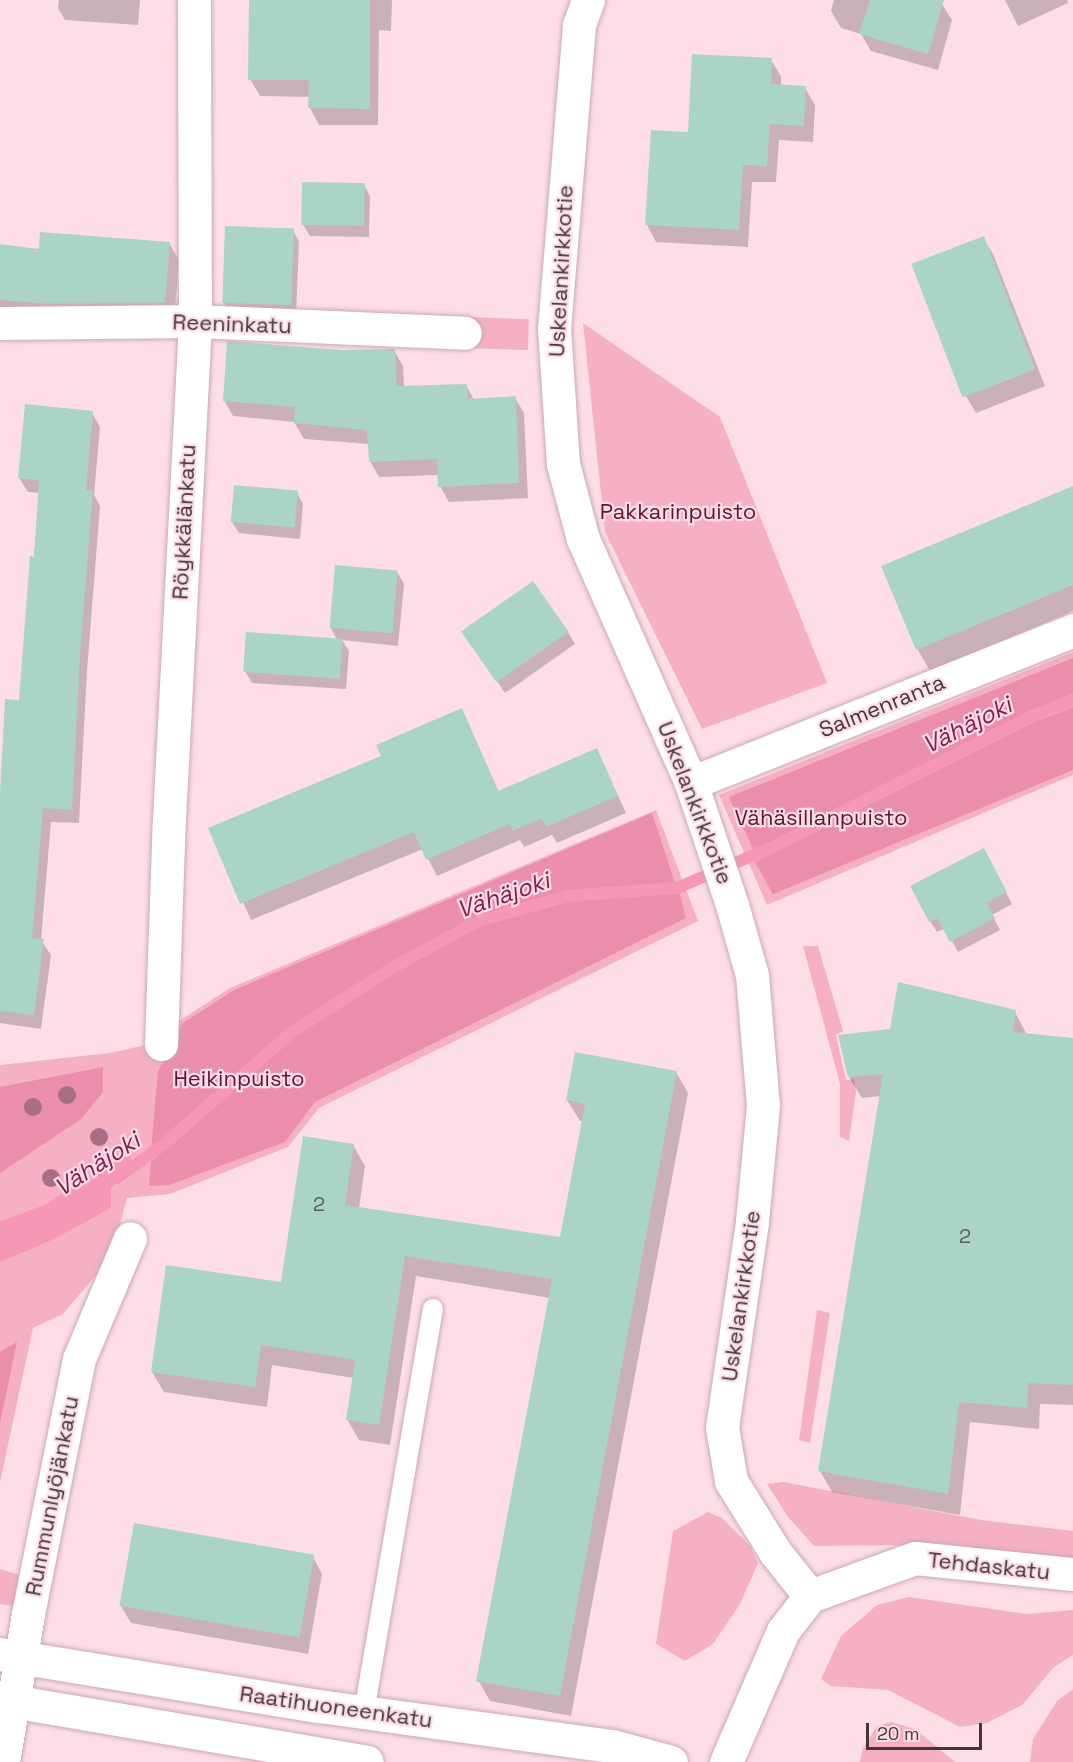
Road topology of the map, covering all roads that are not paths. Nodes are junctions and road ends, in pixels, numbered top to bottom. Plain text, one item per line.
1 (194, 0) edge
2 (588, 0) edge
3 (195, 321) junction
4 (0, 323) edge
5 (465, 333) dead end
6 (1073, 630) edge
7 (692, 783) junction
8 (161, 1044) dead end
9 (130, 1238) dead end
10 (433, 1309) dead end
11 (1073, 1574) edge
12 (810, 1596) junction
13 (10, 1656) edge
14 (7, 1700) edge
15 (364, 1712) junction
16 (3, 1762) edge
17 (367, 1762) edge
18 (671, 1762) edge
19 (726, 1762) edge

1 - 3 street, Röykkälänkatu
2 - 7 street, Uskelankirkkotie
3 - 4 street, Reeninkatu
3 - 5 street, Reeninkatu
3 - 8 street, Röykkälänkatu
6 - 7 street, Salmenranta
7 - 12 street, Uskelankirkkotie
9 - 13 street, Rummunlyöjänkatu
10 - 15 lane
11 - 12 street, Tehdaskatu
12 - 19 street
13 - 14 street, Rummunlyöjänkatu
13 - 15 street, Raatihuoneenkatu
14 - 16 street, Rummunlyöjänkatu
14 - 17 street, Raatihuoneenkatu
15 - 18 street, Raatihuoneenkatu

